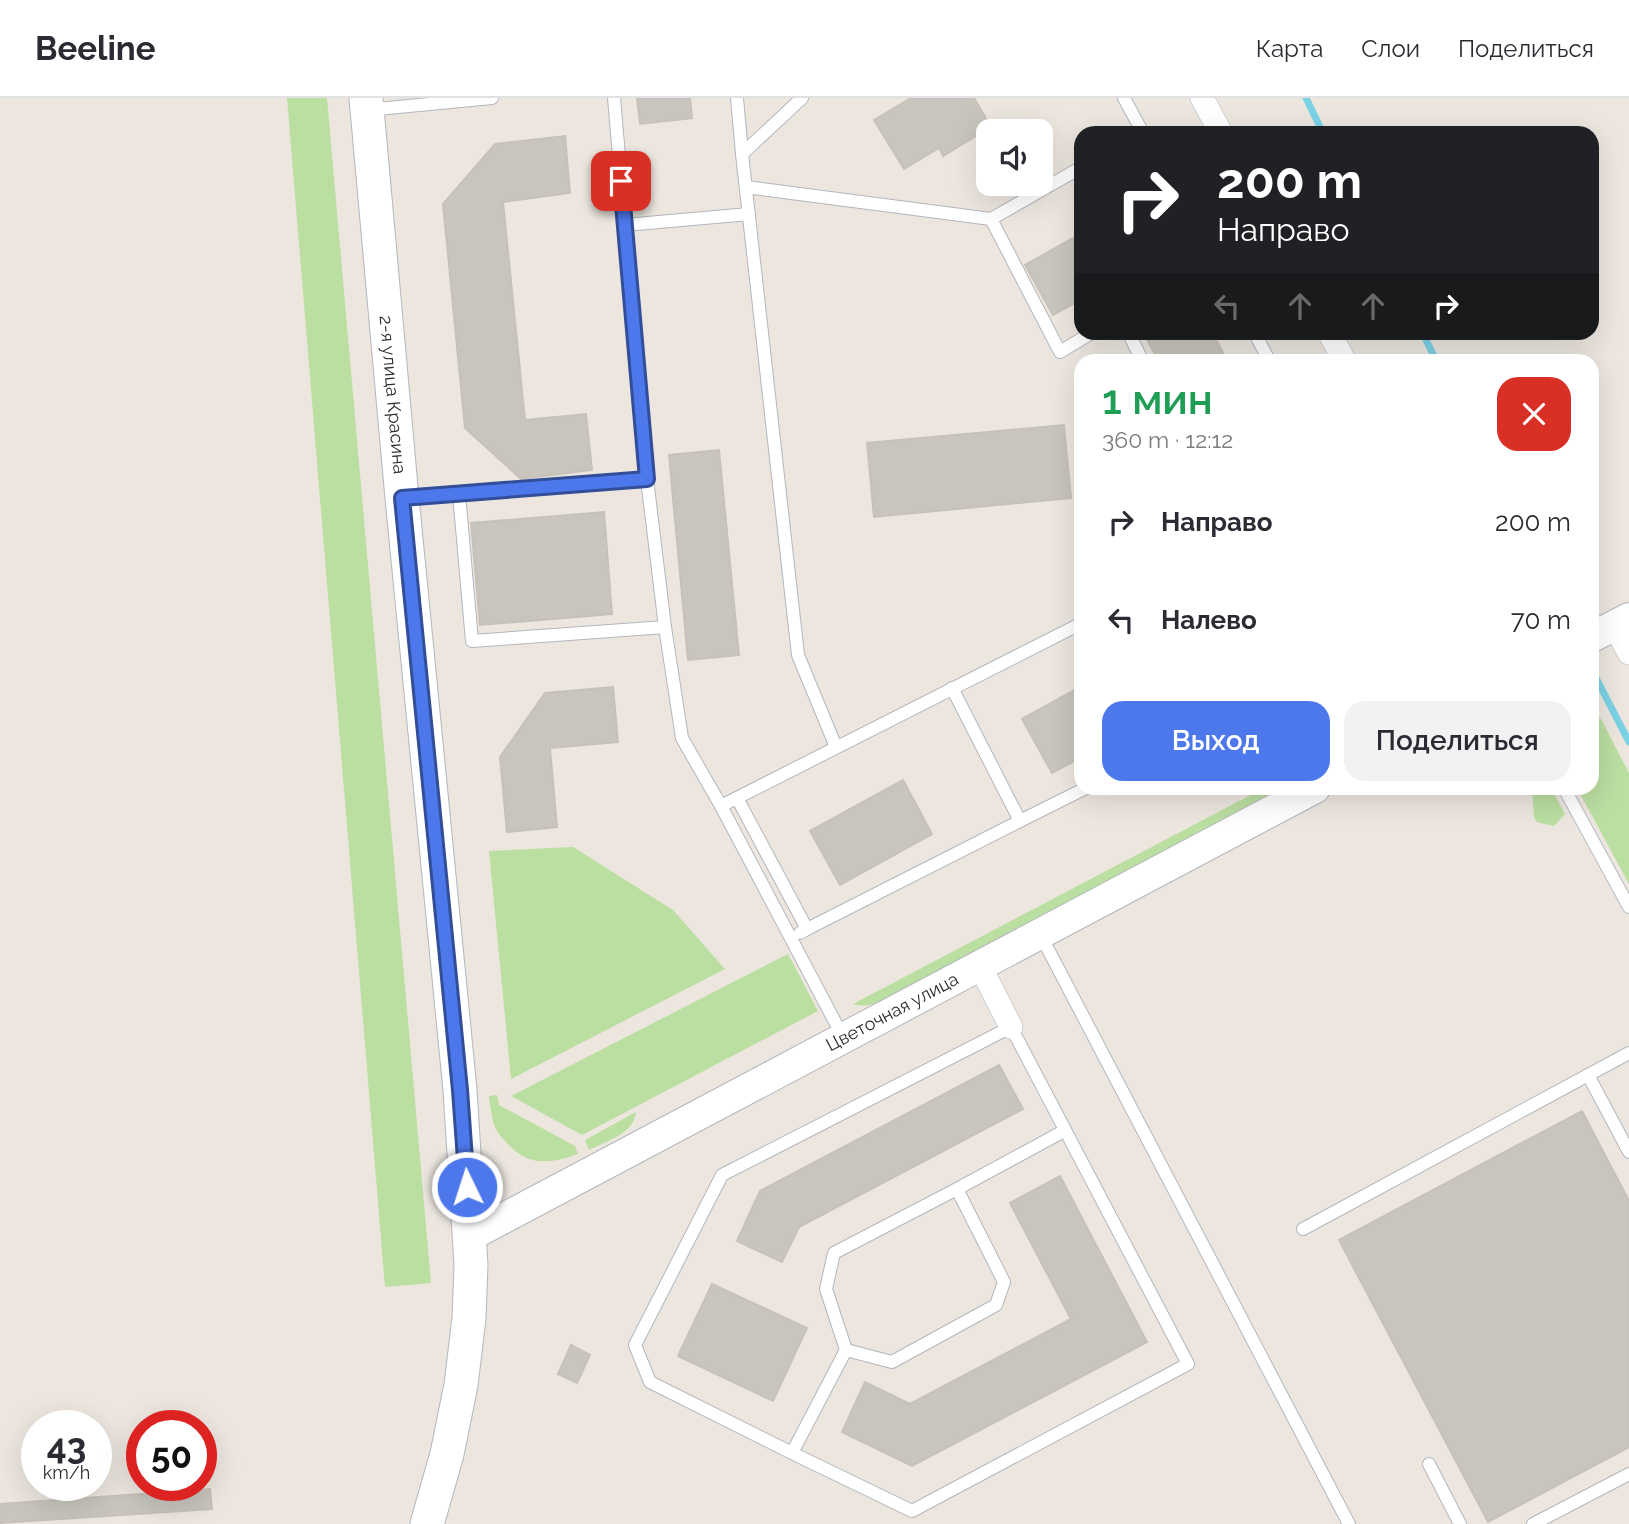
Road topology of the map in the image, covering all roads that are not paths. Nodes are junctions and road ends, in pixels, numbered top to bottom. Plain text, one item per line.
1 (492, 98) edge
2 (614, 98) edge
3 (737, 98) edge
4 (802, 98) edge
5 (1124, 98) edge
6 (1202, 98) edge
7 (366, 104) edge
8 (1138, 126) edge
9 (1217, 126) edge
10 (742, 154) junction
11 (1074, 172) edge
12 (746, 187) junction
13 (749, 214) junction
14 (991, 219) junction
15 (625, 225) junction
16 (1080, 340) edge
17 (647, 479) junction
18 (459, 494) junction
19 (402, 498) junction
20 (665, 627) junction
21 (1074, 627) edge
22 (1612, 627) edge
23 (1629, 653) edge
24 (952, 688) junction
25 (836, 747) junction
26 (1074, 794) edge
27 (1302, 795) edge
28 (1568, 795) edge
29 (737, 798) junction
30 (721, 806) junction
31 (1020, 821) junction
32 (1629, 907) edge
33 (807, 929) junction
34 (1040, 934) junction
35 (791, 938) junction
36 (980, 966) junction
37 (1011, 1027) junction
38 (842, 1037) junction
39 (1629, 1053) edge
40 (1588, 1075) junction
41 (1064, 1131) junction
42 (1629, 1152) edge
43 (957, 1189) junction
44 (1303, 1229) dead end
45 (470, 1236) junction
46 (846, 1350) junction
47 (792, 1453) junction
48 (1429, 1464) dead end
49 (1629, 1474) edge
50 (427, 1524) edge
51 (1349, 1524) edge
52 (1460, 1524) edge
53 (1533, 1524) edge

1 - 7 lane
2 - 15 lane
3 - 10 lane
4 - 10 lane
5 - 8 lane
6 - 9 street
7 - 19 main road, 2-я улица Красина
10 - 12 lane
11 - 14 lane
12 - 13 lane
12 - 14 lane
13 - 15 lane
13 - 25 lane
14 - 16 lane
15 - 17 lane
17 - 18 lane
17 - 20 lane
18 - 19 lane
18 - 20 lane
19 - 45 main road, 2-я улица Красина
20 - 30 lane
21 - 24 lane
22 - 23 street
24 - 25 lane
24 - 31 lane
25 - 29 lane
26 - 31 lane
27 - 34 street, Цветочная улица
28 - 32 lane
29 - 30 lane
29 - 33 lane
30 - 35 lane
31 - 33 lane
33 - 35 lane
34 - 36 street, Цветочная улица
34 - 51 lane
35 - 38 lane
36 - 37 street
36 - 38 street, Цветочная улица
37 - 41 lane
37 - 47 lane
38 - 45 street, Цветочная улица
39 - 40 lane
40 - 42 lane
40 - 44 lane
41 - 43 lane
41 - 47 lane
43 - 46 lane
43 - 46 lane
45 - 50 main road, 2-я улица Красина
46 - 47 lane
48 - 52 lane
49 - 53 lane

